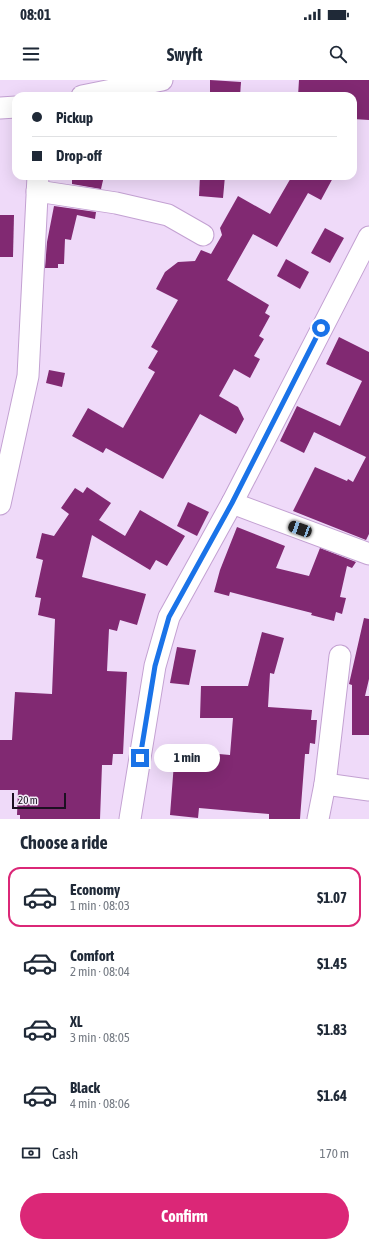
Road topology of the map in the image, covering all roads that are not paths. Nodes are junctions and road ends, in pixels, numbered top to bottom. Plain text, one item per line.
1 (162, 80) edge
2 (102, 92) edge
3 (12, 107) edge
4 (0, 108) edge
5 (38, 183) edge
6 (203, 235) dead end
7 (369, 237) edge
8 (232, 503) junction
9 (0, 504) edge
10 (369, 554) edge
11 (340, 656) dead end
12 (325, 784) junction
13 (369, 790) edge
14 (130, 819) edge
15 (318, 819) edge

1 - 2 street
3 - 4 street
5 - 6 street
5 - 9 street
7 - 8 street
8 - 10 street
8 - 14 street
11 - 12 street
12 - 13 street
12 - 15 street

